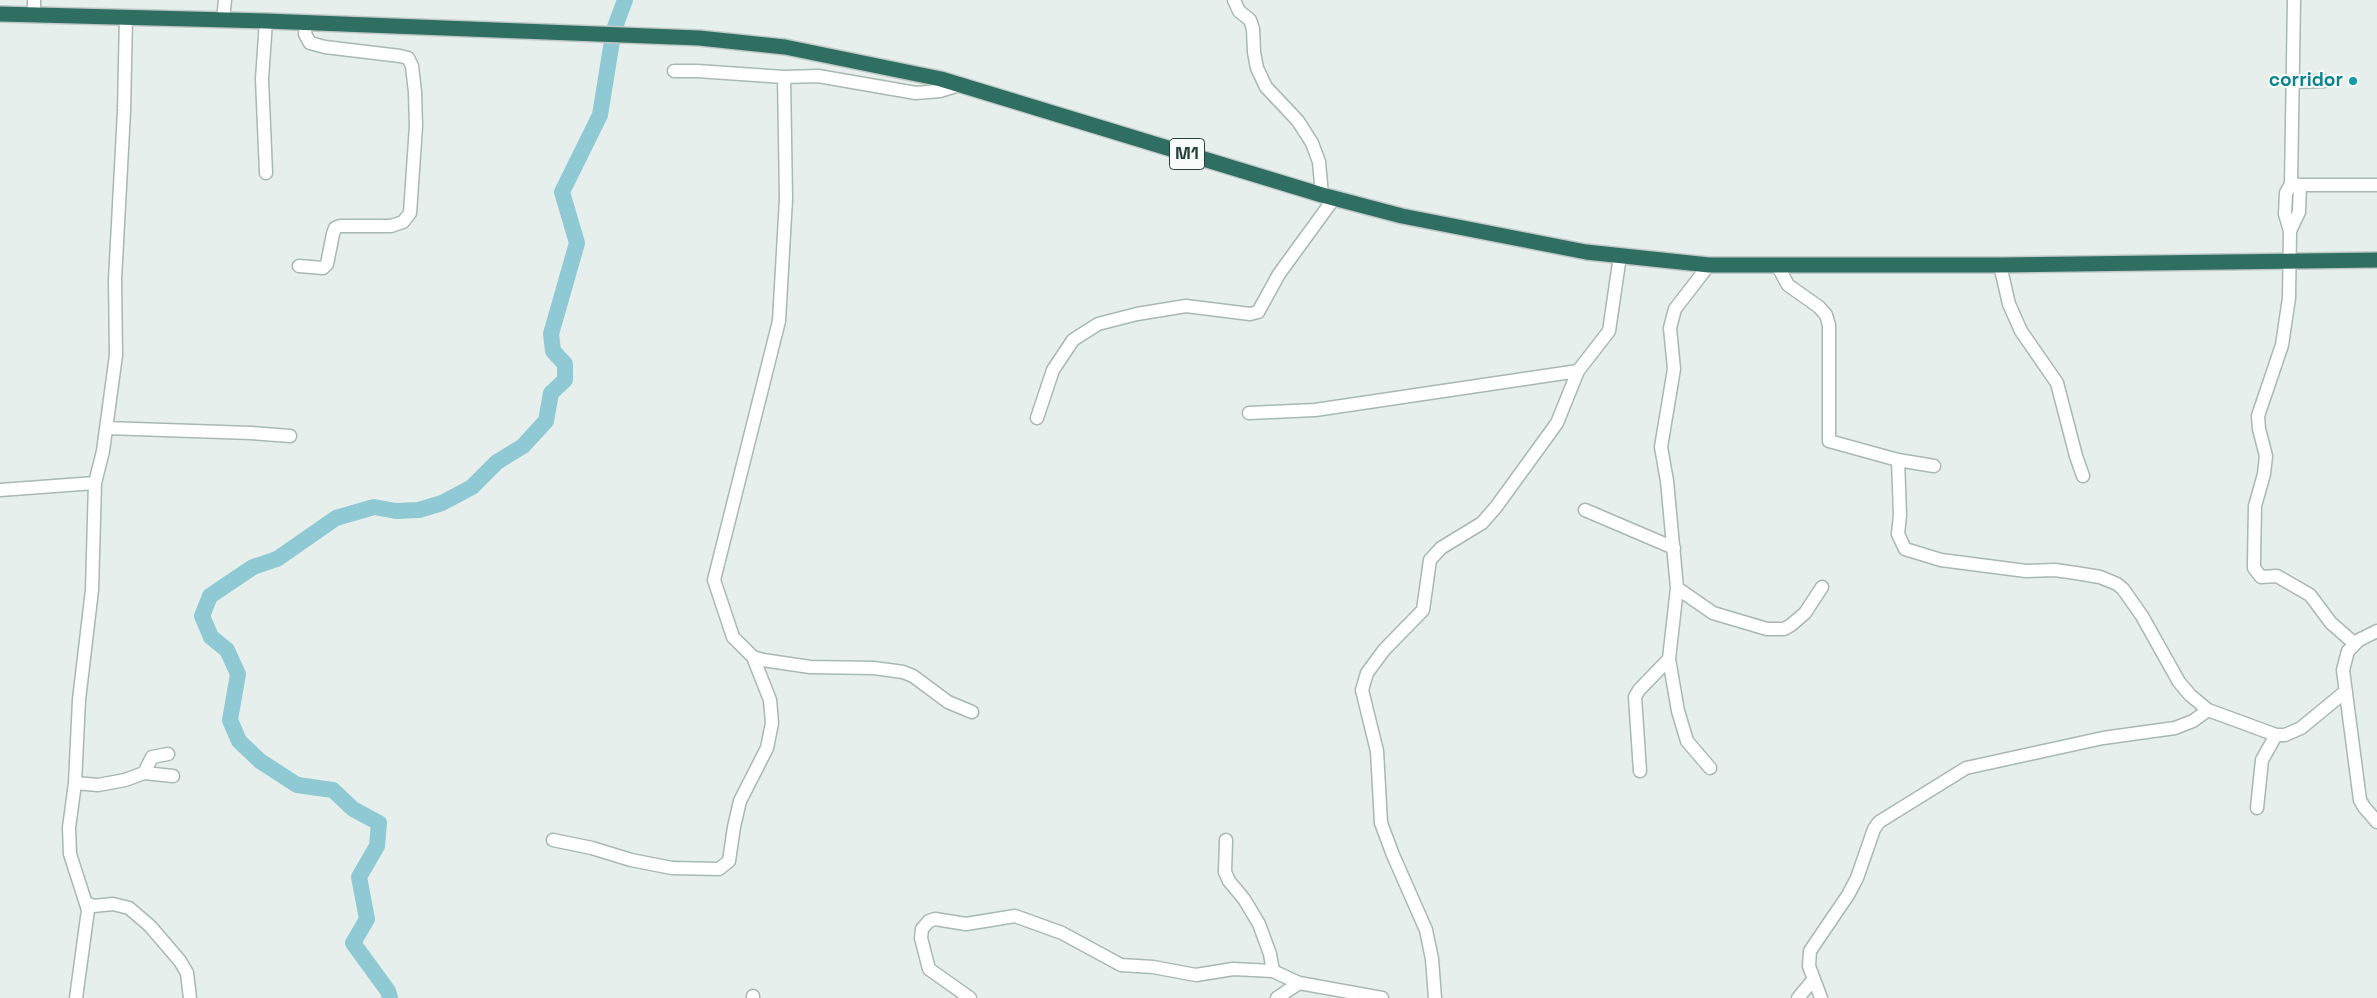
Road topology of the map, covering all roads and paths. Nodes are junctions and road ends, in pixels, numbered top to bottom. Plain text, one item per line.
1 (224, 0) edge
2 (1234, 0) edge
3 (2294, 0) edge
4 (34, 7) edge
5 (0, 14) edge
6 (126, 17) junction
7 (223, 20) junction
8 (266, 21) junction
9 (306, 23) junction
10 (674, 71) dead end
11 (784, 77) junction
12 (2324, 81) dead end
13 (2292, 82) junction
14 (959, 85) junction
15 (266, 173) dead end
16 (2295, 184) junction
17 (2377, 185) edge
18 (1328, 196) junction
19 (1620, 256) junction
20 (2377, 260) edge
21 (2290, 261) junction
22 (1709, 265) junction
23 (1777, 265) junction
24 (2000, 265) junction
25 (300, 266) dead end
26 (1578, 371) junction
27 (1250, 412) dead end
28 (1037, 418) dead end
29 (106, 428) junction
30 (290, 436) dead end
31 (1898, 460) junction
32 (1934, 466) dead end
33 (2083, 476) dead end
34 (95, 483) junction
35 (0, 490) edge
36 (1585, 510) dead end
37 (1674, 548) junction
38 (1822, 587) dead end
39 (1677, 588) junction
40 (2377, 630) edge
41 (2355, 644) junction
42 (753, 656) junction
43 (1669, 659) junction
44 (2346, 691) junction
45 (2208, 710) junction
46 (972, 712) dead end
47 (2276, 735) junction
48 (168, 754) dead end
49 (1710, 768) dead end
50 (1640, 770) dead end
51 (144, 773) junction
52 (173, 776) dead end
53 (75, 783) junction
54 (2257, 808) dead end
55 (2377, 822) edge
56 (553, 840) dead end
57 (1226, 840) dead end
58 (87, 903) junction
59 (1273, 971) junction
60 (1813, 980) junction
61 (1299, 982) junction
62 (76, 998) edge
63 (190, 998) edge
64 (970, 998) edge
65 (1277, 998) edge
66 (1382, 998) edge
67 (1435, 998) edge
68 (1798, 998) edge
69 (1821, 998) edge

1 - 7 street
2 - 18 street
3 - 13 street
4 - 5 highway, M1
4 - 6 highway, M1
6 - 7 highway, M1
6 - 29 street
7 - 8 highway, M1
8 - 9 highway, M1
8 - 15 street
9 - 14 highway, M1
9 - 25 street
10 - 11 street
11 - 14 street
11 - 42 street
12 - 13 street
13 - 16 street
14 - 18 highway, M1
16 - 17 street
16 - 21 street
18 - 19 highway, M1
18 - 28 street
19 - 22 highway, M1
19 - 26 street
20 - 21 highway, M1
21 - 24 highway, M1
21 - 41 street
22 - 23 highway, M1
22 - 37 street
23 - 24 highway, M1
23 - 31 street
24 - 33 street
26 - 27 street
26 - 67 street
29 - 30 street
29 - 34 street
31 - 32 street
31 - 45 street
34 - 35 street
34 - 53 street
36 - 37 street
37 - 39 street
38 - 39 street
39 - 43 street
40 - 41 street
41 - 44 street
42 - 46 street
42 - 56 street
43 - 49 street
43 - 50 street
44 - 47 street
44 - 55 street
45 - 47 street
45 - 60 street
47 - 54 street
48 - 51 street
51 - 52 street
51 - 53 street
53 - 58 street
57 - 59 street
58 - 62 street
58 - 63 street
59 - 61 street
59 - 64 street
60 - 68 street
60 - 69 street
61 - 65 street
61 - 66 street

